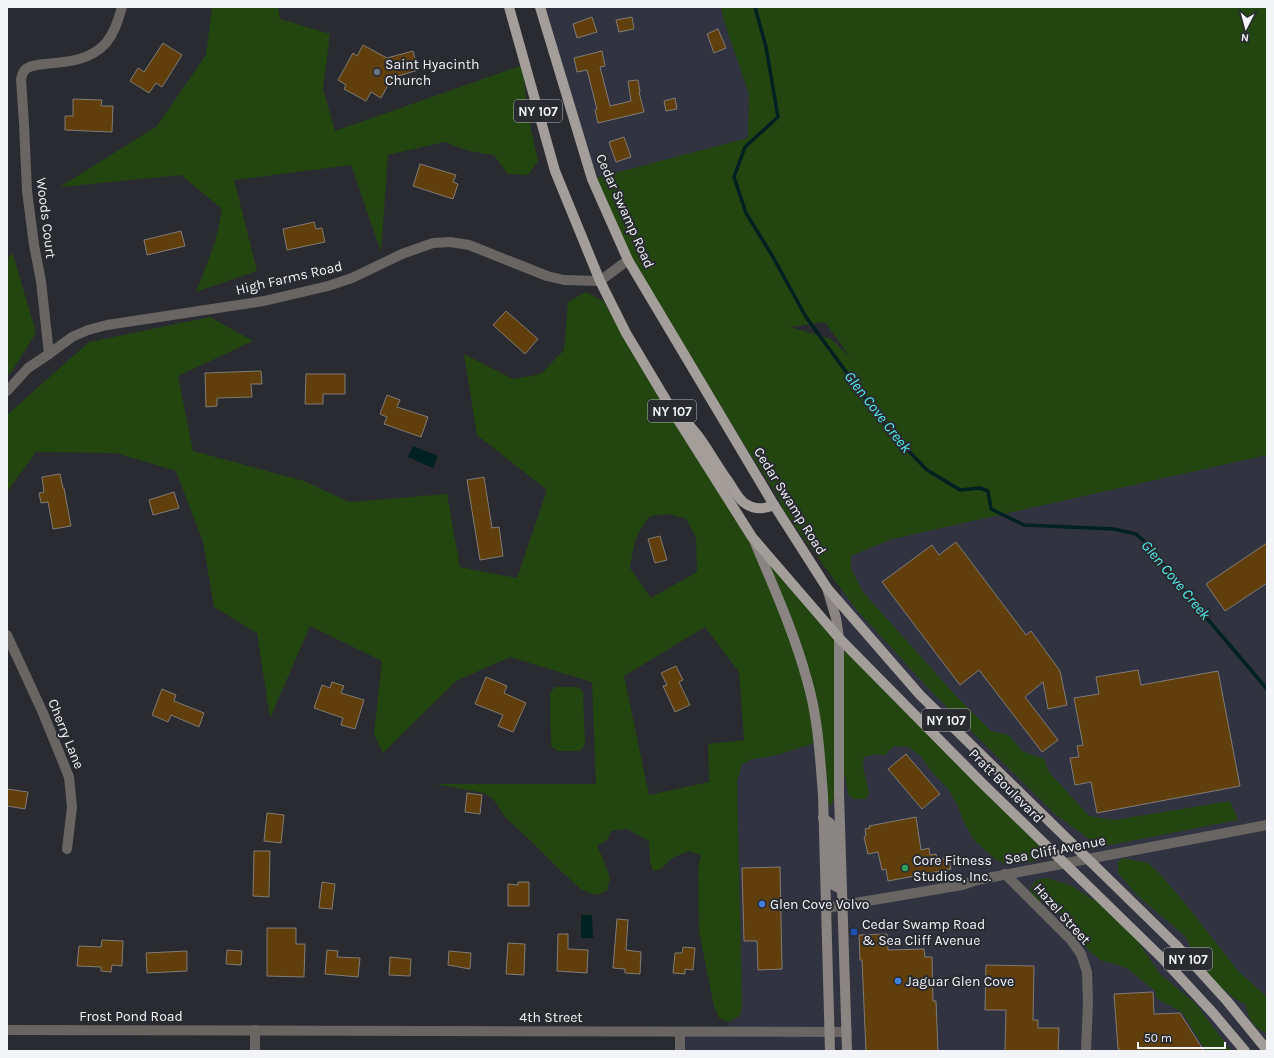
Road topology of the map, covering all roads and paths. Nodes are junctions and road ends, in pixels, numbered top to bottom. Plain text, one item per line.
1 (122, 7) edge
2 (508, 7) edge
3 (540, 7) edge
4 (628, 260) junction
5 (600, 281) junction
6 (49, 354) junction
7 (7, 391) edge
8 (666, 401) junction
9 (774, 505) junction
10 (752, 537) junction
11 (827, 588) junction
12 (7, 635) edge
13 (839, 638) junction
14 (823, 818) junction
15 (1267, 825) edge
16 (67, 849) dead end
17 (1005, 874) junction
18 (842, 890) junction
19 (842, 905) junction
20 (826, 908) junction
21 (7, 1030) edge
22 (255, 1030) junction
23 (680, 1032) junction
24 (829, 1032) junction
25 (847, 1032) junction
26 (1267, 1050) edge
27 (255, 1051) edge
28 (680, 1051) edge
29 (830, 1051) edge
30 (848, 1051) edge
31 (1086, 1051) edge
32 (1245, 1051) edge

1 - 6 street, Woods Court
2 - 5 main road, NY 107
3 - 4 main road, Cedar Swamp Road / NY 107
4 - 5 street
4 - 9 main road, Cedar Swamp Road / NY 107
5 - 6 street, High Farms Road
5 - 8 main road, NY 107
6 - 7 street, High Farms Road
8 - 9 main road
8 - 10 main road, NY 107
9 - 11 main road, Cedar Swamp Road / NY 107
10 - 13 main road, Pratt Boulevard / NY 107
10 - 14 main road
11 - 13 main road, Cedar Swamp Road
11 - 26 main road, Pratt Boulevard / NY 107
12 - 16 street, Cherry Lane
13 - 18 main road, Cedar Swamp Road
13 - 32 main road, Pratt Boulevard / NY 107
14 - 18 main road
14 - 20 main road
15 - 17 street, Sea Cliff Avenue
17 - 19 street, Sea Cliff Avenue
17 - 31 street, Hazel Street
18 - 19 main road, Cedar Swamp Road
19 - 20 street, Sea Cliff Avenue
19 - 25 main road, Cedar Swamp Road
20 - 24 main road
21 - 22 street, Frost Pond Road
22 - 23 street, 4th Street
22 - 27 street
23 - 24 street, 4th Street
23 - 28 street
24 - 25 street, 4th Street
24 - 29 main road
25 - 30 main road, Cedar Swamp Road

